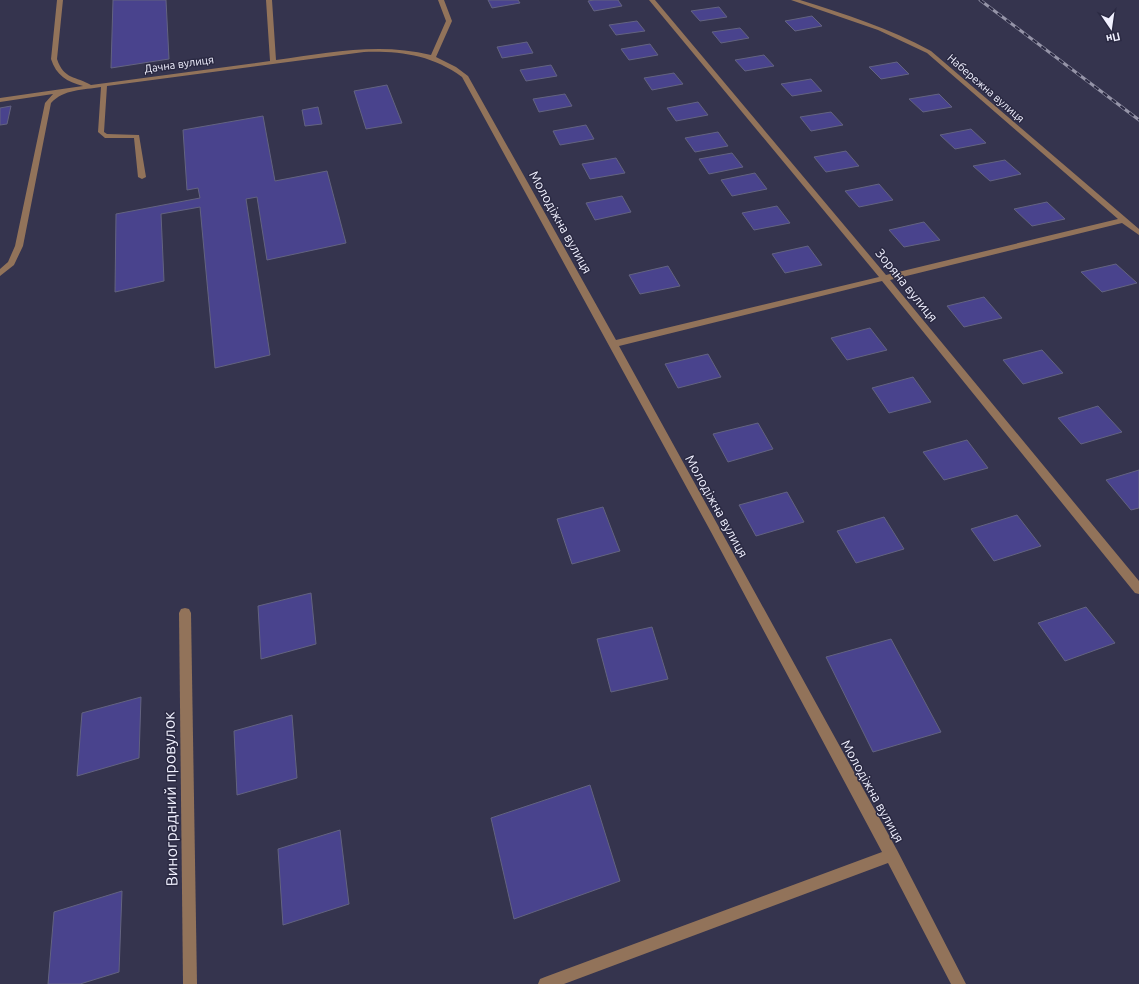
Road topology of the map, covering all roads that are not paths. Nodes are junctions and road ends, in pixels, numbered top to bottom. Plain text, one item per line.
1 (60, 0) edge
2 (269, 0) edge
3 (441, 0) edge
4 (652, 0) edge
5 (794, 0) edge
6 (434, 58) junction
7 (272, 63) junction
8 (104, 85) junction
9 (66, 90) junction
10 (0, 100) edge
11 (142, 178) dead end
12 (1124, 220) junction
13 (1139, 233) edge
14 (0, 273) edge
15 (885, 279) junction
16 (613, 344) junction
17 (1139, 589) edge
18 (185, 613) dead end
19 (892, 855) junction
20 (190, 984) edge
21 (545, 984) edge
22 (959, 984) edge

1 - 8 street
2 - 7 street
3 - 6 street
4 - 15 street, Зоряна вулиця
5 - 12 street, Набережна вулиця
6 - 7 street, Дачна вулиця
6 - 16 street, Молодіжна вулиця
7 - 8 street, Дачна вулиця
8 - 9 street, Дачна вулиця
8 - 11 street
9 - 10 street
9 - 14 street, Дачна вулиця
12 - 13 street, Набережна вулиця
12 - 15 street
15 - 16 street
15 - 17 street, Зоряна вулиця
16 - 19 street, Молодіжна вулиця
18 - 20 street, Виноградний провулок
19 - 21 street
19 - 22 street, Молодіжна вулиця

